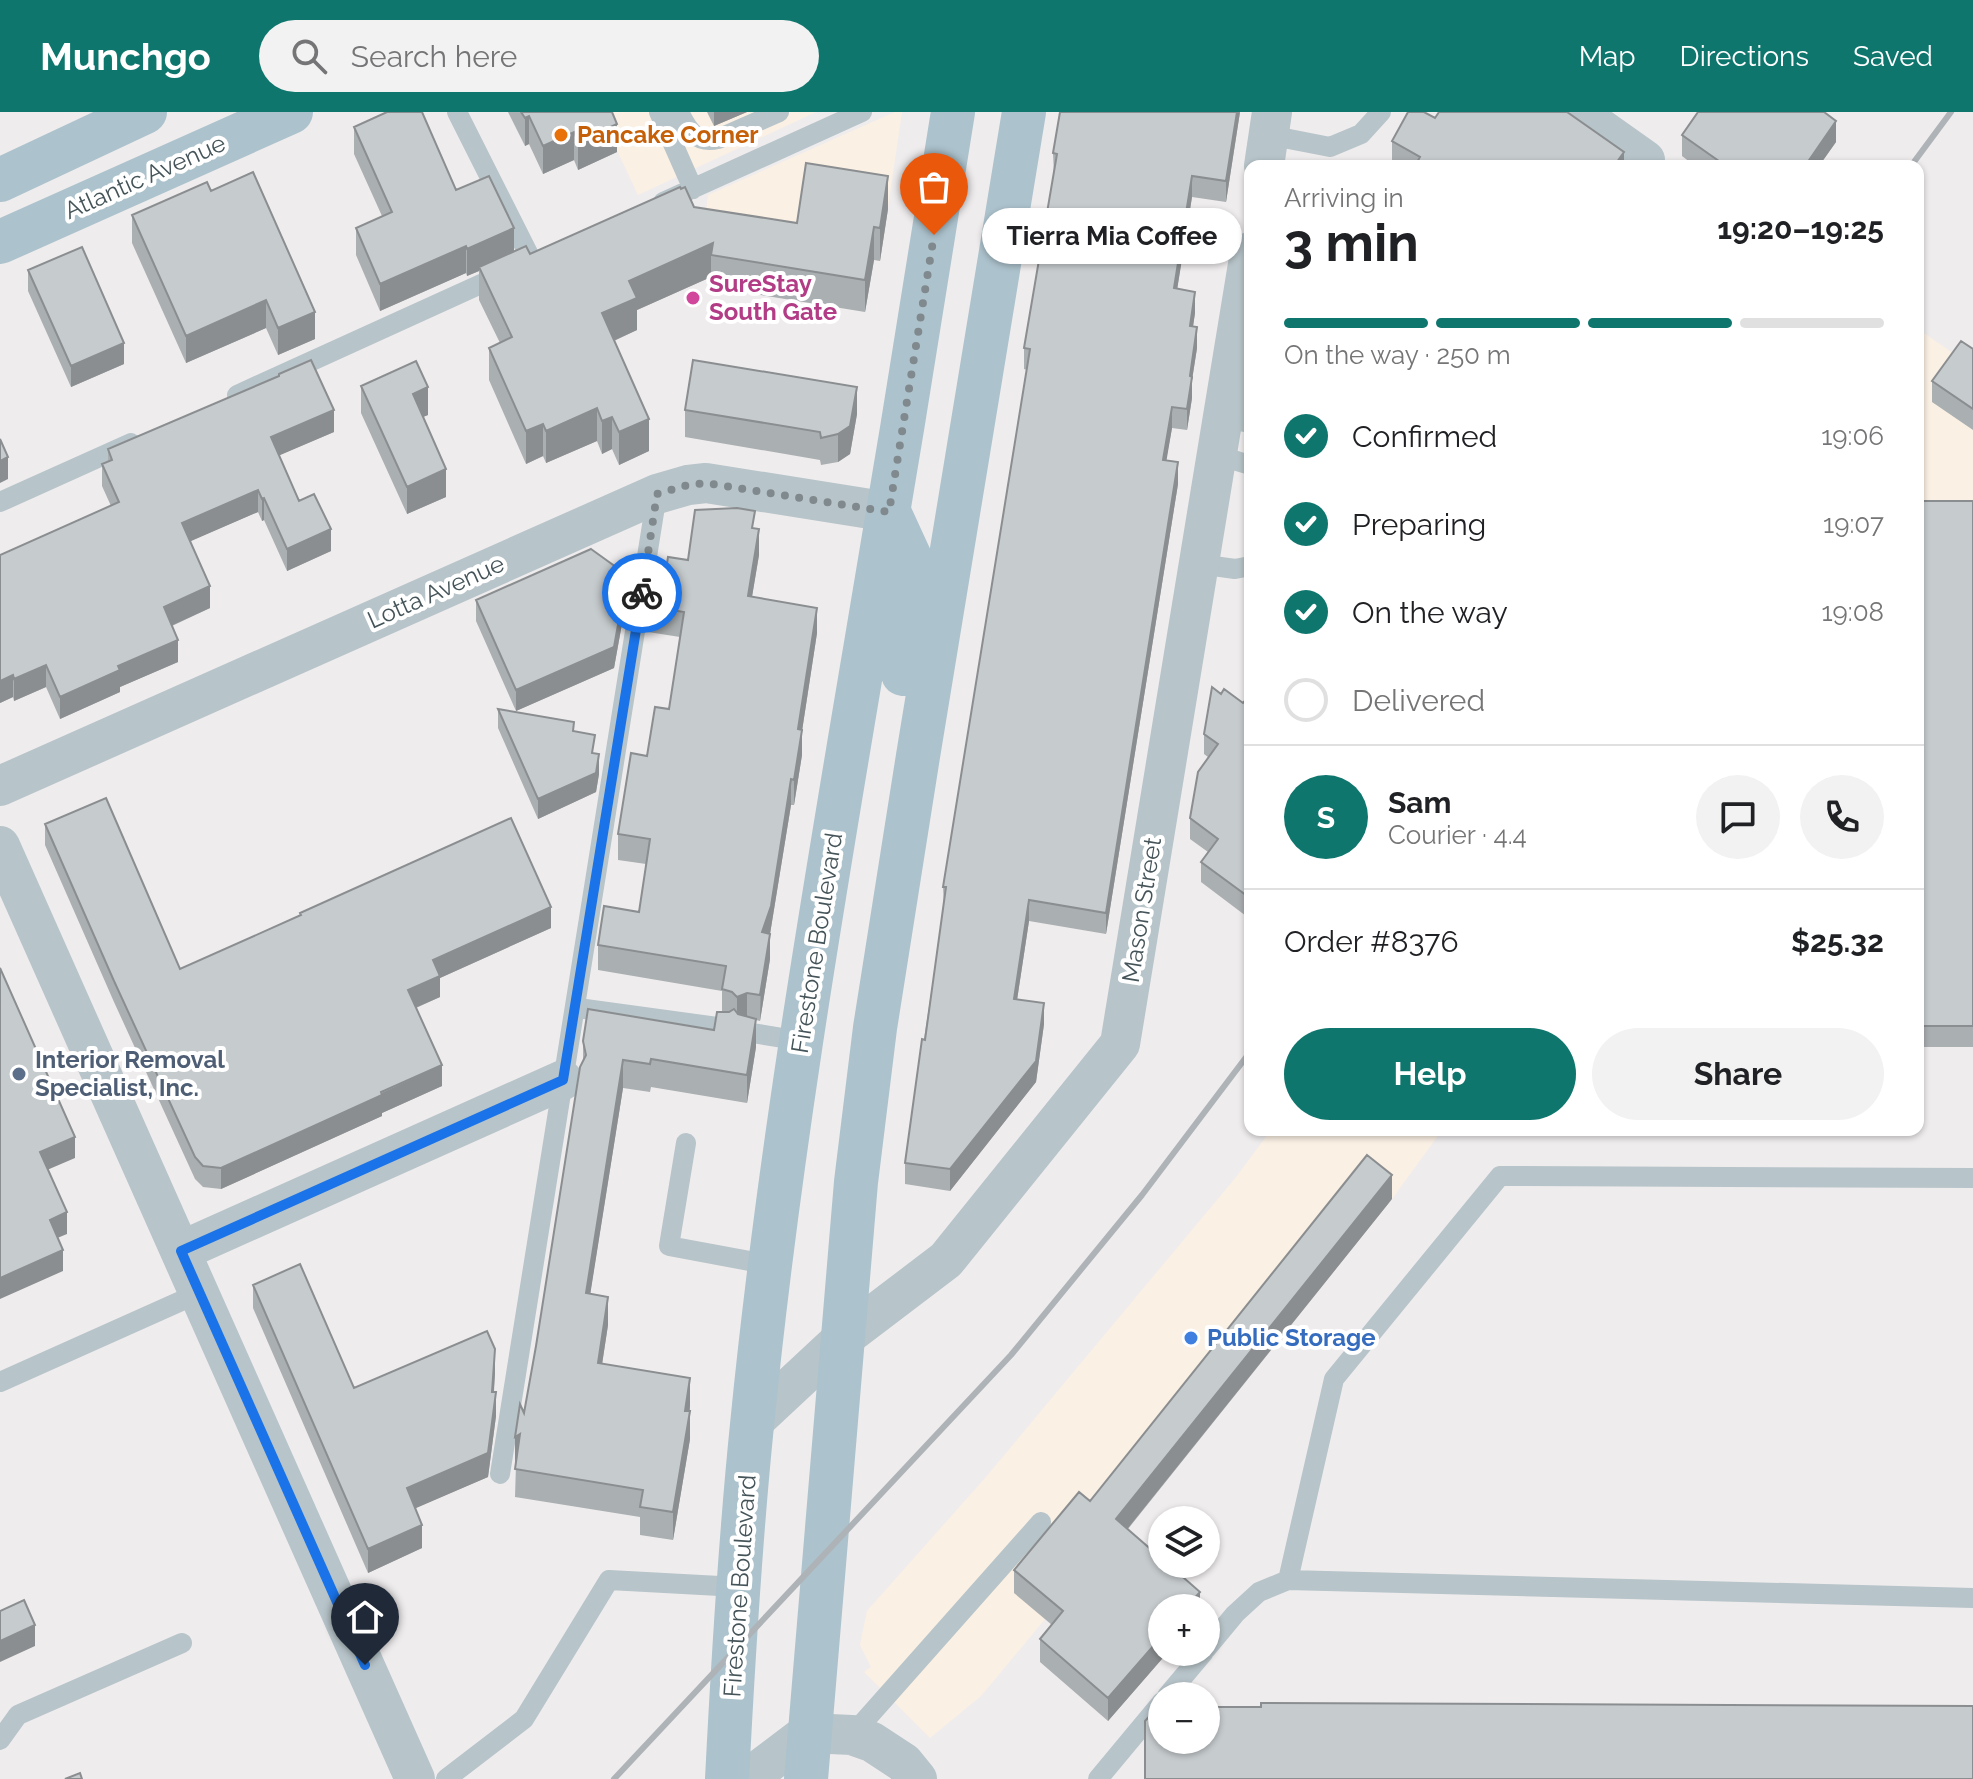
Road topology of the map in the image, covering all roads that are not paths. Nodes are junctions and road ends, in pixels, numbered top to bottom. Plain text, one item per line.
1 (145, 112) edge
2 (291, 112) edge
3 (457, 112) edge
4 (659, 112) edge
5 (679, 112) edge
6 (779, 112) edge
7 (862, 112) edge
8 (953, 112) edge
9 (1024, 112) edge
10 (1381, 112) edge
11 (1577, 112) edge
12 (1268, 138) edge
13 (1645, 160) dead end
14 (0, 180) edge
15 (693, 189) junction
16 (649, 208) edge
17 (0, 242) edge
18 (1244, 327) edge
19 (216, 404) edge
20 (144, 437) edge
21 (1235, 440) edge
22 (657, 494) junction
23 (0, 502) edge
24 (889, 512) junction
25 (1199, 564) junction
26 (1244, 567) edge
27 (918, 756) junction
28 (0, 786) edge
29 (0, 846) edge
30 (575, 1008) junction
31 (725, 1028) edge
32 (746, 1032) edge
33 (801, 1041) junction
34 (563, 1080) junction
35 (686, 1143) dead end
36 (1973, 1178) edge
37 (181, 1251) junction
38 (771, 1265) junction
39 (199, 1293) junction
40 (842, 1339) junction
41 (0, 1382) edge
42 (752, 1423) junction
43 (500, 1474) dead end
44 (1041, 1522) dead end
45 (1288, 1580) junction
46 (738, 1587) junction
47 (1973, 1598) edge
48 (1220, 1632) edge
49 (182, 1643) dead end
50 (1192, 1666) edge
51 (1179, 1682) edge
52 (1148, 1719) edge
53 (808, 1733) junction
54 (852, 1735) junction
55 (0, 1740) edge
56 (415, 1779) edge
57 (446, 1779) edge
58 (727, 1779) edge
59 (747, 1779) edge
60 (806, 1779) edge
61 (917, 1779) edge
62 (1098, 1779) edge

1 - 14 main road
2 - 17 main road, Atlantic Avenue
3 - 19 lane
4 - 15 lane
5 - 6 lane
7 - 15 lane
8 - 24 main road, Firestone Boulevard
9 - 27 main road
10 - 12 lane
11 - 13 street
15 - 16 lane
18 - 21 street, Mason Street
20 - 23 lane
21 - 25 street, Mason Street
22 - 24 street, Lotta Avenue
22 - 28 street, Lotta Avenue
22 - 30 lane
24 - 27 main road
24 - 33 main road, Firestone Boulevard
25 - 26 lane
25 - 40 street, Mason Street
27 - 40 main road
29 - 37 street
30 - 31 lane
30 - 34 lane
32 - 33 lane
33 - 38 main road, Firestone Boulevard
34 - 37 street
34 - 43 lane
35 - 38 lane
36 - 45 lane
37 - 39 street
38 - 42 main road, Firestone Boulevard
39 - 41 lane
39 - 56 street
40 - 42 street, Mason Street
40 - 53 main road
42 - 46 main road, Firestone Boulevard
44 - 54 lane
45 - 47 lane
45 - 48 lane
46 - 57 lane
46 - 58 main road, Firestone Boulevard
49 - 55 lane
50 - 51 lane
52 - 62 lane
53 - 54 street
53 - 59 street
53 - 60 main road
54 - 61 street

